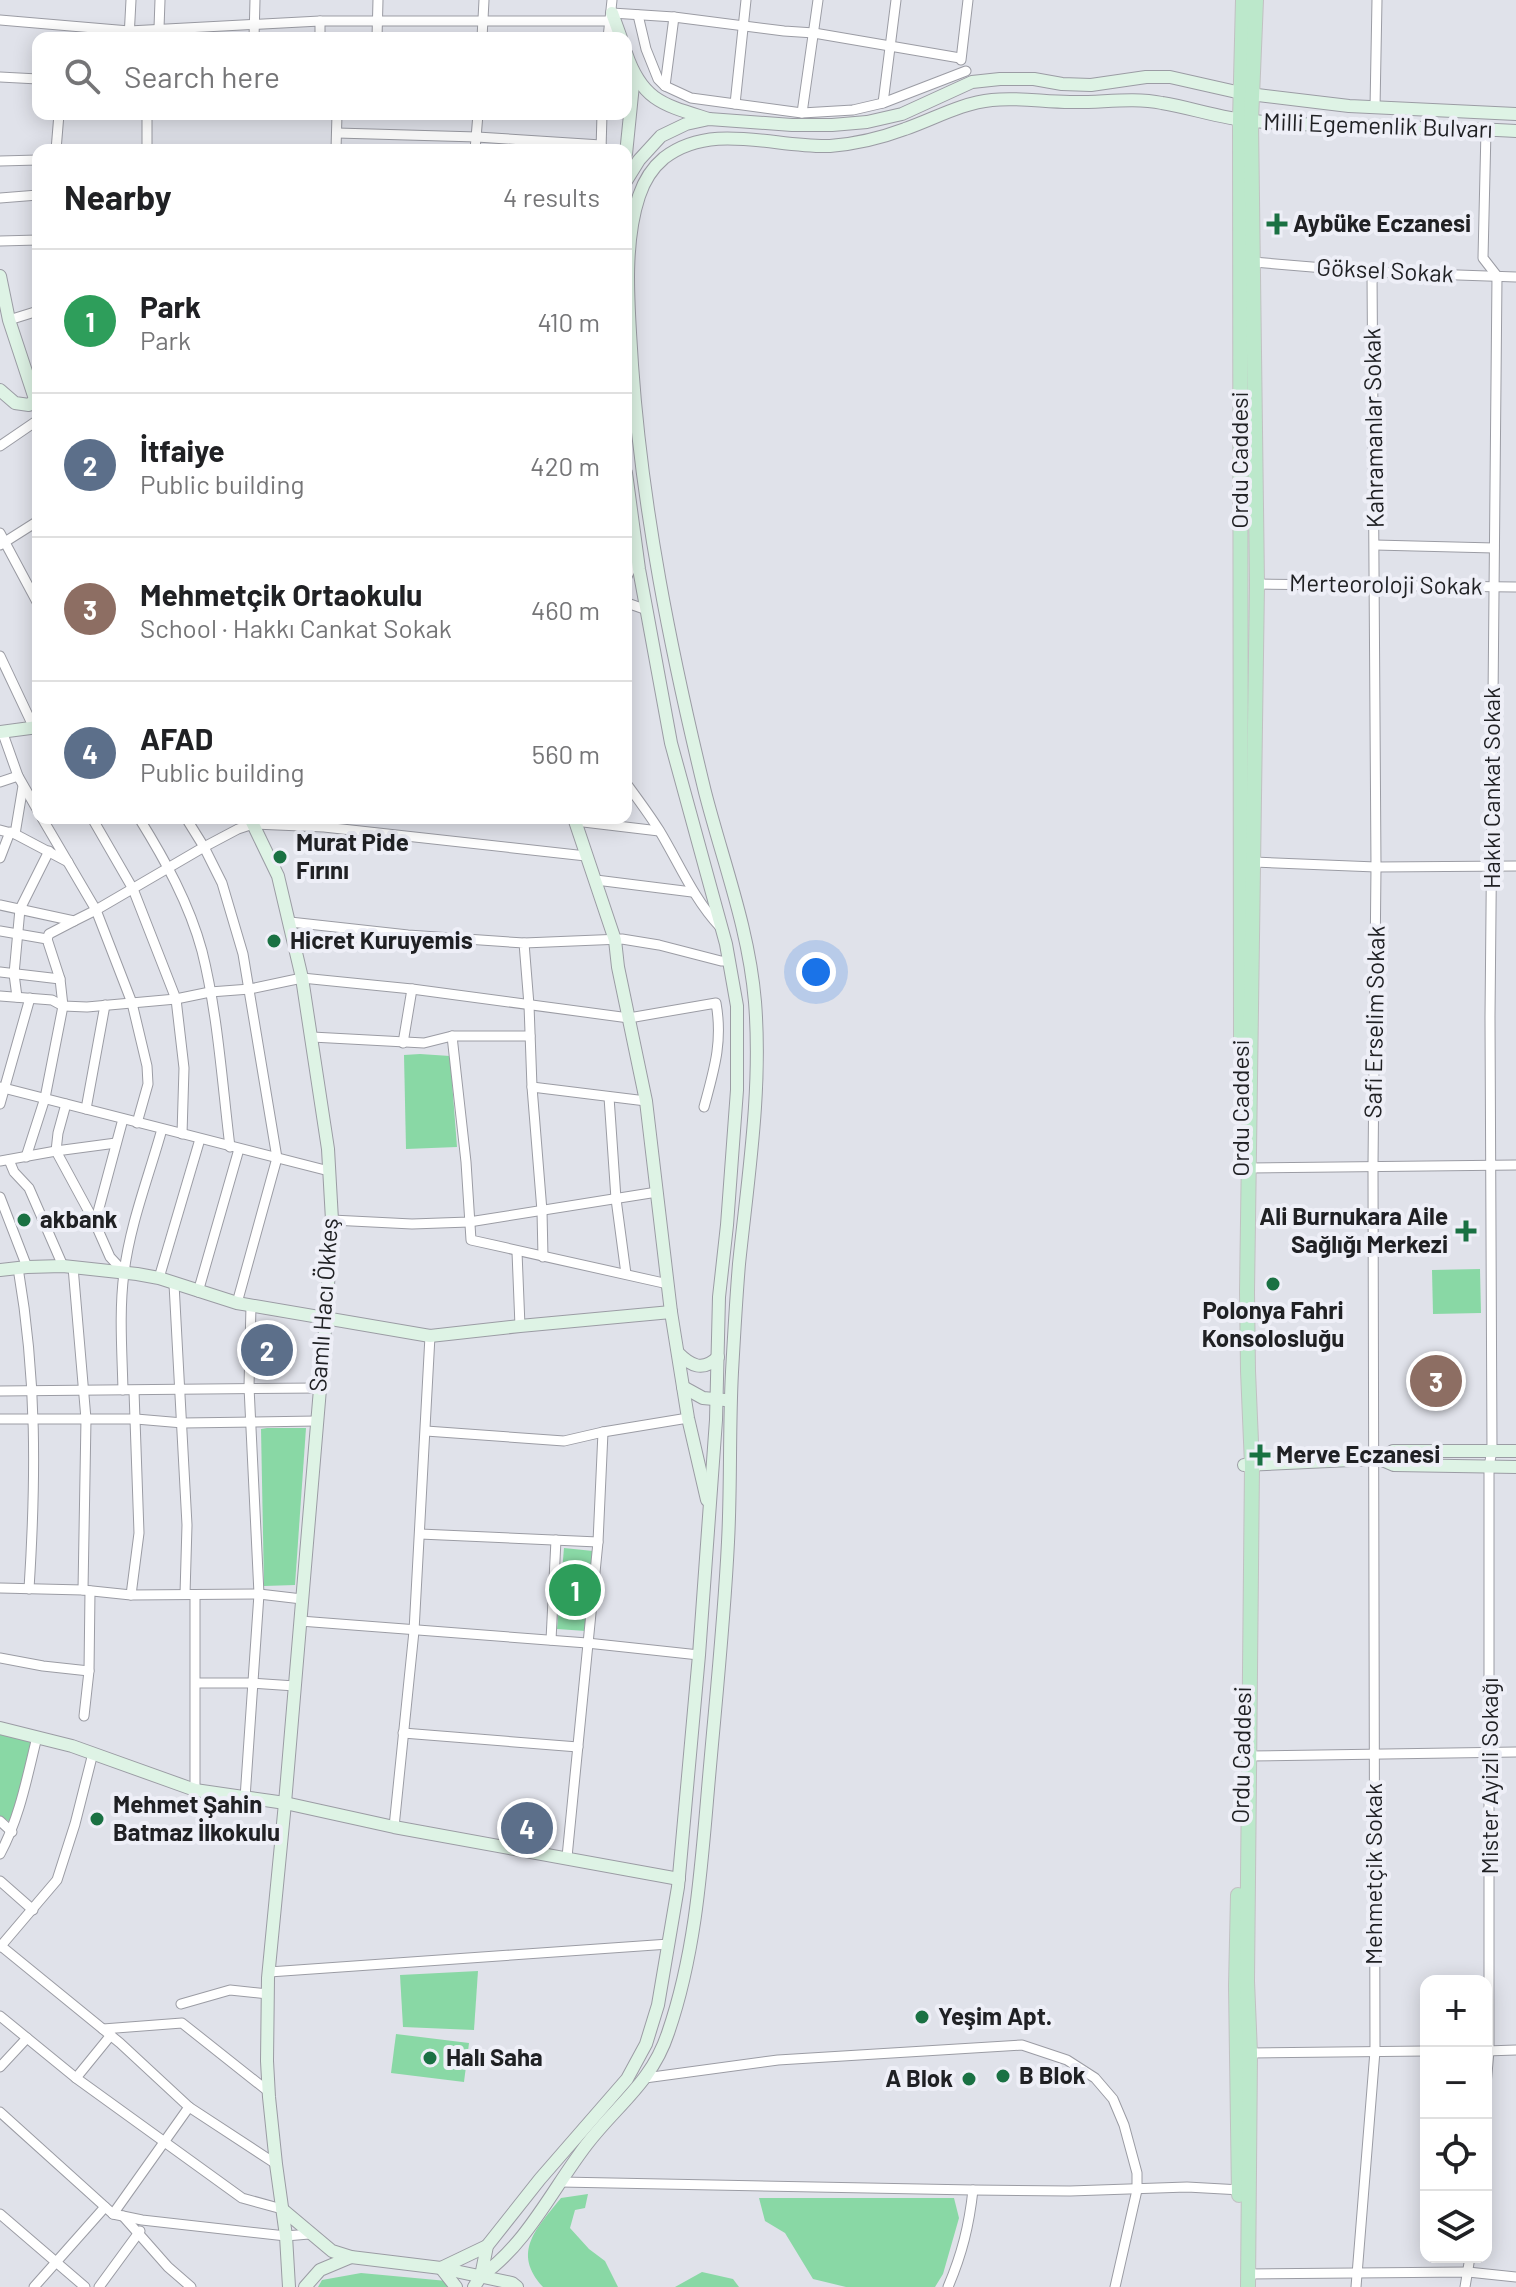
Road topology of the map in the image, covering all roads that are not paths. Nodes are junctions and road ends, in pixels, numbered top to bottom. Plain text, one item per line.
1 (131, 0) edge
2 (160, 0) edge
3 (255, 0) edge
4 (378, 0) edge
5 (484, 0) edge
6 (746, 0) edge
7 (818, 0) edge
8 (896, 0) edge
9 (968, 0) edge
10 (1243, 0) edge
11 (1256, 0) edge
12 (1377, 0) edge
13 (612, 11) edge
14 (638, 15) junction
15 (674, 17) junction
16 (0, 20) edge
17 (377, 20) junction
18 (484, 20) junction
19 (320, 21) junction
20 (255, 23) junction
21 (743, 27) junction
22 (159, 28) junction
23 (111, 32) edge
24 (129, 32) edge
25 (139, 32) edge
26 (254, 32) edge
27 (320, 32) edge
28 (377, 32) edge
29 (483, 32) edge
30 (609, 32) edge
31 (619, 32) edge
32 (814, 33) junction
33 (891, 45) junction
34 (960, 58) junction
35 (632, 70) edge
36 (634, 75) junction
37 (969, 76) junction
38 (0, 77) edge
39 (32, 79) edge
40 (665, 86) junction
41 (1247, 94) junction
42 (632, 95) edge
43 (883, 103) junction
44 (735, 104) junction
45 (1375, 108) junction
46 (802, 113) junction
47 (1516, 114) edge
48 (709, 119) junction
49 (58, 120) edge
50 (147, 120) edge
51 (337, 120) edge
52 (478, 120) edge
53 (602, 120) edge
54 (629, 120) edge
55 (1245, 120) junction
56 (1486, 130) junction
57 (1516, 131) edge
58 (337, 133) junction
59 (477, 137) junction
60 (56, 144) edge
61 (147, 144) edge
62 (336, 144) edge
63 (476, 144) edge
64 (556, 144) edge
65 (601, 144) edge
66 (627, 144) edge
67 (32, 160) edge
68 (0, 161) edge
69 (632, 171) edge
70 (32, 195) edge
71 (0, 198) edge
72 (632, 232) edge
73 (32, 240) edge
74 (0, 241) edge
75 (1253, 262) junction
76 (1372, 272) junction
77 (0, 276) edge
78 (1497, 276) junction
79 (1516, 277) edge
80 (32, 313) edge
81 (9, 320) junction
82 (632, 352) edge
83 (32, 387) edge
84 (0, 390) edge
85 (32, 404) edge
86 (32, 424) edge
87 (0, 446) edge
88 (32, 524) edge
89 (632, 539) edge
90 (2, 540) edge
91 (1375, 545) junction
92 (1494, 548) junction
93 (637, 555) junction
94 (632, 566) edge
95 (1257, 584) junction
96 (1375, 585) junction
97 (1493, 586) junction
98 (1516, 587) edge
99 (32, 593) edge
100 (632, 605) edge
101 (647, 610) junction
102 (0, 656) edge
103 (32, 720) edge
104 (32, 728) edge
105 (1, 732) edge
106 (20, 781) junction
107 (0, 782) edge
108 (632, 792) edge
109 (32, 801) edge
110 (46, 824) edge
111 (95, 824) edge
112 (143, 824) edge
113 (190, 824) edge
114 (246, 824) edge
115 (252, 824) edge
116 (339, 824) edge
117 (575, 824) edge
118 (605, 824) edge
119 (659, 831) junction
120 (8, 832) edge
121 (204, 847) junction
122 (49, 851) junction
123 (586, 856) junction
124 (0, 858) edge
125 (1254, 862) junction
126 (70, 864) junction
127 (1492, 866) junction
128 (1516, 866) edge
129 (1376, 867) junction
130 (169, 868) junction
131 (596, 880) junction
132 (133, 889) junction
133 (692, 892) junction
134 (0, 905) edge
135 (20, 909) junction
136 (96, 910) junction
137 (74, 921) junction
138 (290, 922) junction
139 (722, 928) junction
140 (0, 931) edge
141 (18, 933) junction
142 (47, 939) junction
143 (615, 940) junction
144 (524, 943) junction
145 (729, 961) junction
146 (0, 972) edge
147 (14, 974) junction
148 (302, 978) junction
149 (60, 979) junction
150 (250, 989) junction
151 (412, 989) junction
152 (210, 992) junction
153 (0, 996) edge
154 (17, 997) junction
155 (30, 998) junction
156 (176, 999) junction
157 (132, 1003) junction
158 (105, 1005) junction
159 (529, 1005) junction
160 (63, 1006) junction
161 (629, 1018) junction
162 (452, 1036) junction
163 (530, 1036) junction
164 (312, 1037) junction
165 (403, 1043) junction
166 (2, 1087) edge
167 (532, 1087) junction
168 (609, 1097) junction
169 (45, 1098) junction
170 (646, 1101) junction
171 (0, 1104) edge
172 (66, 1104) junction
173 (704, 1107) dead end
174 (86, 1109) junction
175 (123, 1119) junction
176 (137, 1123) junction
177 (162, 1129) junction
178 (182, 1134) junction
179 (200, 1139) junction
180 (116, 1143) junction
181 (234, 1148) junction
182 (56, 1151) junction
183 (26, 1157) junction
184 (277, 1158) junction
185 (5, 1161) edge
186 (1516, 1165) edge
187 (1373, 1166) junction
188 (1490, 1166) junction
189 (1250, 1168) junction
190 (329, 1171) junction
191 (657, 1192) junction
192 (0, 1197) edge
193 (616, 1199) junction
194 (542, 1211) junction
195 (332, 1220) junction
196 (469, 1222) junction
197 (95, 1223) junction
198 (517, 1252) junction
199 (543, 1257) junction
200 (22, 1267) junction
201 (68, 1267) junction
202 (0, 1270) edge
203 (124, 1272) junction
204 (626, 1274) junction
205 (159, 1278) junction
206 (174, 1284) junction
207 (668, 1284) junction
208 (198, 1292) junction
209 (237, 1303) junction
210 (251, 1306) junction
211 (671, 1312) junction
212 (326, 1318) junction
213 (520, 1326) junction
214 (430, 1336) junction
215 (678, 1353) junction
216 (718, 1357) junction
217 (249, 1387) junction
218 (683, 1387) junction
219 (179, 1388) junction
220 (319, 1388) junction
221 (84, 1389) junction
222 (32, 1390) junction
223 (123, 1390) junction
224 (0, 1391) edge
225 (134, 1391) junction
226 (717, 1400) junction
227 (731, 1400) junction
228 (688, 1418) junction
229 (0, 1419) edge
230 (86, 1419) junction
231 (136, 1419) junction
232 (35, 1421) junction
233 (251, 1421) junction
234 (316, 1421) junction
235 (183, 1423) junction
236 (426, 1431) junction
237 (603, 1432) junction
238 (1492, 1451) junction
239 (1516, 1451) edge
240 (1376, 1459) junction
241 (1248, 1465) junction
242 (1489, 1466) junction
243 (1516, 1467) edge
244 (710, 1512) junction
245 (420, 1534) junction
246 (556, 1540) junction
247 (598, 1542) junction
248 (0, 1588) edge
249 (29, 1589) junction
250 (86, 1590) junction
251 (190, 1594) junction
252 (259, 1594) junction
253 (131, 1595) junction
254 (302, 1599) junction
255 (300, 1621) junction
256 (414, 1631) junction
257 (551, 1640) junction
258 (587, 1643) junction
259 (699, 1655) junction
260 (0, 1658) edge
261 (89, 1671) junction
262 (196, 1683) junction
263 (252, 1683) junction
264 (295, 1686) junction
265 (84, 1716) dead end
266 (0, 1728) edge
267 (403, 1733) junction
268 (37, 1737) junction
269 (578, 1747) junction
270 (1516, 1752) edge
271 (93, 1753) junction
272 (1490, 1753) junction
273 (1374, 1754) junction
274 (1249, 1756) junction
275 (195, 1790) junction
276 (245, 1798) junction
277 (285, 1803) junction
278 (0, 1821) edge
279 (394, 1827) junction
280 (12, 1832) junction
281 (0, 1854) edge
282 (567, 1857) junction
283 (679, 1879) junction
284 (0, 1881) edge
285 (33, 1910) junction
286 (669, 1944) junction
287 (0, 1946) edge
288 (269, 1972) junction
289 (268, 1994) junction
290 (181, 2004) dead end
291 (0, 2016) edge
292 (107, 2032) junction
293 (27, 2038) junction
294 (1488, 2047) edge
295 (1516, 2050) edge
296 (1375, 2051) junction
297 (1420, 2051) edge
298 (1492, 2051) edge
299 (1250, 2053) junction
300 (0, 2067) edge
301 (76, 2078) junction
302 (645, 2078) junction
303 (269, 2092) junction
304 (189, 2107) junction
305 (0, 2112) edge
306 (164, 2143) junction
307 (276, 2164) junction
308 (561, 2182) junction
309 (973, 2190) junction
310 (1137, 2190) junction
311 (1243, 2190) junction
312 (282, 2209) junction
313 (114, 2212) junction
314 (0, 2214) edge
315 (142, 2220) junction
316 (140, 2234) junction
317 (309, 2234) junction
318 (286, 2236) junction
319 (487, 2246) junction
320 (351, 2257) junction
321 (55, 2262) junction
322 (1469, 2263) edge
323 (441, 2268) junction
324 (1358, 2272) junction
325 (1468, 2272) junction
326 (1516, 2277) edge
327 (1248, 2280) edge
328 (477, 2281) edge
329 (34, 2287) edge
330 (85, 2287) edge
331 (99, 2287) edge
332 (191, 2287) edge
333 (289, 2287) edge
334 (305, 2287) edge
335 (456, 2287) edge
336 (493, 2287) edge
337 (517, 2287) edge
338 (948, 2287) edge
339 (1115, 2287) edge
340 (1239, 2287) edge
341 (1356, 2287) edge
342 (1465, 2287) edge

1 - 24 street
2 - 22 street
3 - 20 street
4 - 17 street
5 - 18 street
6 - 21 street
7 - 32 street
8 - 33 street
9 - 34 street
10 - 41 main road
11 - 41 main road
12 - 45 street
13 - 14 street
13 - 18 street
13 - 30 street
13 - 31 main road
14 - 15 street
14 - 40 street
15 - 21 street
15 - 40 street
16 - 23 street
17 - 18 street
17 - 19 street
17 - 28 street
18 - 29 street
19 - 20 street
19 - 27 street
20 - 22 street
20 - 26 street
21 - 32 street
21 - 44 street
22 - 25 street
32 - 33 street
32 - 46 street
33 - 34 street
33 - 43 street
34 - 37 street
35 - 36 main road
36 - 42 main road
36 - 48 main road
37 - 41 main road, Milli Egemenlik Bulvarı
37 - 43 street
37 - 48 main road
38 - 39 street
40 - 44 street
41 - 45 main road, Milli Egemenlik Bulvarı
41 - 55 main road
43 - 46 street
44 - 46 street
45 - 47 main road, Milli Egemenlik Bulvarı
48 - 69 main road
49 - 60 street
50 - 61 street
51 - 58 street
52 - 59 street
53 - 65 street
54 - 66 main road
55 - 56 main road, Milli Egemenlik Bulvarı
55 - 72 main road, Milli Egemenlik Bulvarı
55 - 75 main road, Ordu Caddesi
55 - 241 main road, Ordu Caddesi
56 - 57 main road, Milli Egemenlik Bulvarı
56 - 78 street, Hakkı Cankat Sokak
58 - 59 street
58 - 62 street
59 - 63 street
59 - 64 street
67 - 68 street
70 - 71 street
73 - 74 street
75 - 76 street, Göksel Sokak
75 - 95 main road, Ordu Caddesi
76 - 78 street, Göksel Sokak
76 - 91 street, Kahramanlar Sokak
77 - 81 main road
78 - 79 street, Göksel Sokak
78 - 92 street, Hakkı Cankat Sokak
80 - 81 street
81 - 83 main road
82 - 227 main road, Milli Egemenlik Bulvarı
84 - 85 main road
86 - 87 street
88 - 90 street
89 - 93 main road
90 - 99 street
91 - 92 street
91 - 96 street, Kahramanlar Sokak
92 - 97 street, Hakkı Cankat Sokak
93 - 94 street
93 - 101 main road
95 - 96 street, Merteoroloji Sokak
95 - 125 main road, Ordu Caddesi
96 - 97 street, Merteoroloji Sokak
96 - 129 street, Safi Erselim Sokak
97 - 98 street, Merteoroloji Sokak
97 - 127 street, Hakkı Cankat Sokak
100 - 101 street
101 - 139 main road
102 - 103 street
104 - 105 main road
105 - 106 street
106 - 107 street
106 - 109 street
106 - 120 street
108 - 119 street
110 - 126 street
111 - 132 street
112 - 130 street
113 - 121 street
114 - 121 street
115 - 138 main road, Samlı Hacı Ökkeş
116 - 123 street
117 - 123 main road
118 - 119 street
119 - 133 street
120 - 122 street
120 - 124 street
121 - 130 street
121 - 150 street
122 - 126 street
122 - 135 street
123 - 131 main road
125 - 129 street
125 - 189 main road, Ordu Caddesi
126 - 136 street
127 - 128 street
127 - 129 street
127 - 188 street, Hakkı Cankat Sokak
129 - 187 street, Safi Erselim Sokak
130 - 132 street
130 - 152 street
131 - 133 street
131 - 143 main road
132 - 136 street
132 - 156 street
133 - 139 street
134 - 135 street
135 - 137 street
135 - 141 street
136 - 137 street
136 - 157 street
137 - 142 street
138 - 144 street
138 - 148 main road, Samlı Hacı Ökkeş
139 - 145 main road
140 - 141 street
141 - 142 street
141 - 147 street
142 - 149 street
143 - 144 street
143 - 145 street
143 - 161 main road
144 - 159 street
145 - 216 main road
146 - 147 street
147 - 149 street
147 - 154 street
148 - 150 street
148 - 151 street
148 - 164 main road, Samlı Hacı Ökkeş
149 - 160 street
150 - 152 street
150 - 184 street
151 - 159 street
151 - 165 street
152 - 156 street
152 - 181 street
153 - 154 street
154 - 155 street
155 - 160 street
155 - 166 street
156 - 157 street
156 - 178 street
157 - 158 street
157 - 176 street
158 - 160 street
158 - 174 street
159 - 161 street
159 - 163 street
160 - 169 street
161 - 170 main road
161 - 173 street
162 - 163 street
162 - 165 street
162 - 196 street
163 - 167 street
164 - 165 street
164 - 190 main road, Samlı Hacı Ökkeş
166 - 169 street
166 - 171 street
167 - 168 street
167 - 194 street
168 - 170 street
168 - 193 street
169 - 172 street
169 - 183 street
170 - 191 main road
172 - 174 street
172 - 182 street
174 - 175 street
175 - 176 street
175 - 180 street
176 - 177 street
177 - 178 street
177 - 203 street
178 - 179 street
179 - 181 street
179 - 205 street
180 - 182 street
180 - 197 street
181 - 184 street
181 - 208 street
182 - 183 street
182 - 197 street
183 - 185 street
184 - 190 street
184 - 209 street
185 - 201 street
186 - 188 street
187 - 188 street
187 - 189 street
187 - 240 street, Safi Erselim Sokak
188 - 238 street, Hakkı Cankat Sokak
189 - 241 main road, Ordu Caddesi
190 - 195 main road, Samlı Hacı Ökkeş
191 - 193 street
191 - 207 main road
192 - 200 street
193 - 194 street
193 - 204 street
194 - 196 street
194 - 199 street
195 - 196 street
195 - 212 main road, Samlı Hacı Ökkeş
196 - 198 street
197 - 203 street
198 - 199 street
198 - 213 street
199 - 204 street
200 - 201 main road
200 - 202 main road
200 - 222 street
201 - 203 main road
201 - 221 street
203 - 205 main road
203 - 223 street
204 - 207 street
205 - 206 main road
206 - 208 main road
206 - 219 street
207 - 211 main road
208 - 209 main road
209 - 210 main road
210 - 212 main road
210 - 217 street
211 - 213 main road
211 - 215 main road
212 - 214 main road
212 - 220 main road, Samlı Hacı Ökkeş
213 - 214 main road
214 - 236 street
215 - 216 main road
215 - 218 main road
216 - 226 main road
217 - 219 street
217 - 220 street
217 - 233 street
218 - 226 main road
218 - 228 main road
219 - 225 street
219 - 235 street
220 - 234 main road, Samlı Hacı Ökkeş
221 - 222 street
221 - 223 street
221 - 230 street
222 - 224 street
222 - 232 street
223 - 225 street
225 - 231 street
226 - 227 main road
226 - 244 main road
227 - 302 main road, Milli Egemenlik Bulvarı
228 - 237 street
228 - 244 main road
229 - 232 street
230 - 231 street
230 - 232 street
230 - 250 street
231 - 235 street
231 - 253 street
232 - 249 street
233 - 234 street
233 - 235 street
233 - 252 street
234 - 254 main road, Samlı Hacı Ökkeş
235 - 251 street
236 - 237 street
236 - 245 street
237 - 247 street
238 - 239 main road
238 - 240 main road
238 - 242 street, Mister Ayizli Sokağı
240 - 241 main road
240 - 242 main road
240 - 273 street, Mehmetçik Sokak
241 - 274 main road, Ordu Caddesi
241 - 311 main road, Ordu Caddesi
242 - 243 main road
242 - 272 street, Mister Ayizli Sokağı
244 - 259 main road
245 - 246 street
245 - 256 street
246 - 247 street
246 - 257 street
247 - 258 street
248 - 249 street
249 - 250 street
250 - 253 street
250 - 261 street
251 - 252 street
251 - 253 street
251 - 262 street
252 - 254 street
252 - 263 street
254 - 255 main road, Samlı Hacı Ökkeş
255 - 256 street
255 - 264 main road, Samlı Hacı Ökkeş
256 - 257 street
256 - 267 street
257 - 258 street
258 - 259 street
258 - 269 street
259 - 283 main road
260 - 261 street
261 - 265 street
262 - 263 street
262 - 275 street
263 - 264 street
263 - 276 street
264 - 277 main road, Samlı Hacı Ökkeş
266 - 268 main road
267 - 269 street
267 - 279 street
268 - 271 main road
268 - 280 street
269 - 282 street
270 - 272 street
271 - 275 main road
271 - 285 street
272 - 273 street
272 - 294 street, Mister Ayizli Sokağı
273 - 274 street
273 - 296 street, Mehmetçik Sokak
274 - 299 main road, Ordu Caddesi
275 - 276 main road
276 - 277 main road
277 - 279 main road
277 - 288 main road, Samlı Hacı Ökkeş
278 - 280 street
279 - 282 main road
280 - 281 street
282 - 283 main road
283 - 286 main road
284 - 285 street
285 - 287 street
286 - 288 street
286 - 319 main road
287 - 292 street
288 - 289 main road, Samlı Hacı Ökkeş
289 - 290 street
289 - 303 main road, Samlı Hacı Ökkeş
291 - 293 street
292 - 301 street
292 - 303 street
292 - 304 street
293 - 300 street
293 - 301 street
295 - 298 street
296 - 297 street
296 - 299 street
296 - 324 street, Mehmetçik Sokak
299 - 311 main road, Ordu Caddesi
301 - 306 street
302 - 308 main road, Milli Egemenlik Bulvarı
302 - 310 street
303 - 307 main road, Samlı Hacı Ökkeş
304 - 306 street
304 - 307 street
305 - 313 street
306 - 312 street
306 - 313 street
307 - 312 main road, Samlı Hacı Ökkeş
308 - 309 street
308 - 328 main road, Milli Egemenlik Bulvarı
309 - 310 street
309 - 338 street
310 - 311 street
310 - 339 street
311 - 327 main road, Ordu Caddesi
311 - 340 main road, Ordu Caddesi
312 - 317 main road
312 - 318 main road, Samlı Hacı Ökkeş
313 - 315 street
313 - 316 street
313 - 321 street
314 - 321 street
315 - 316 street
315 - 318 street
316 - 331 street
316 - 332 street
317 - 318 street
317 - 320 main road
318 - 333 main road, Samlı Hacı Ökkeş
319 - 323 main road
319 - 328 main road
320 - 323 main road
320 - 334 main road
321 - 329 street
321 - 330 street
322 - 325 street
323 - 328 main road
323 - 335 main road
324 - 325 street
324 - 327 street
324 - 341 street, Mehmetçik Sokak
325 - 326 street
325 - 342 street
328 - 336 main road
328 - 337 main road

